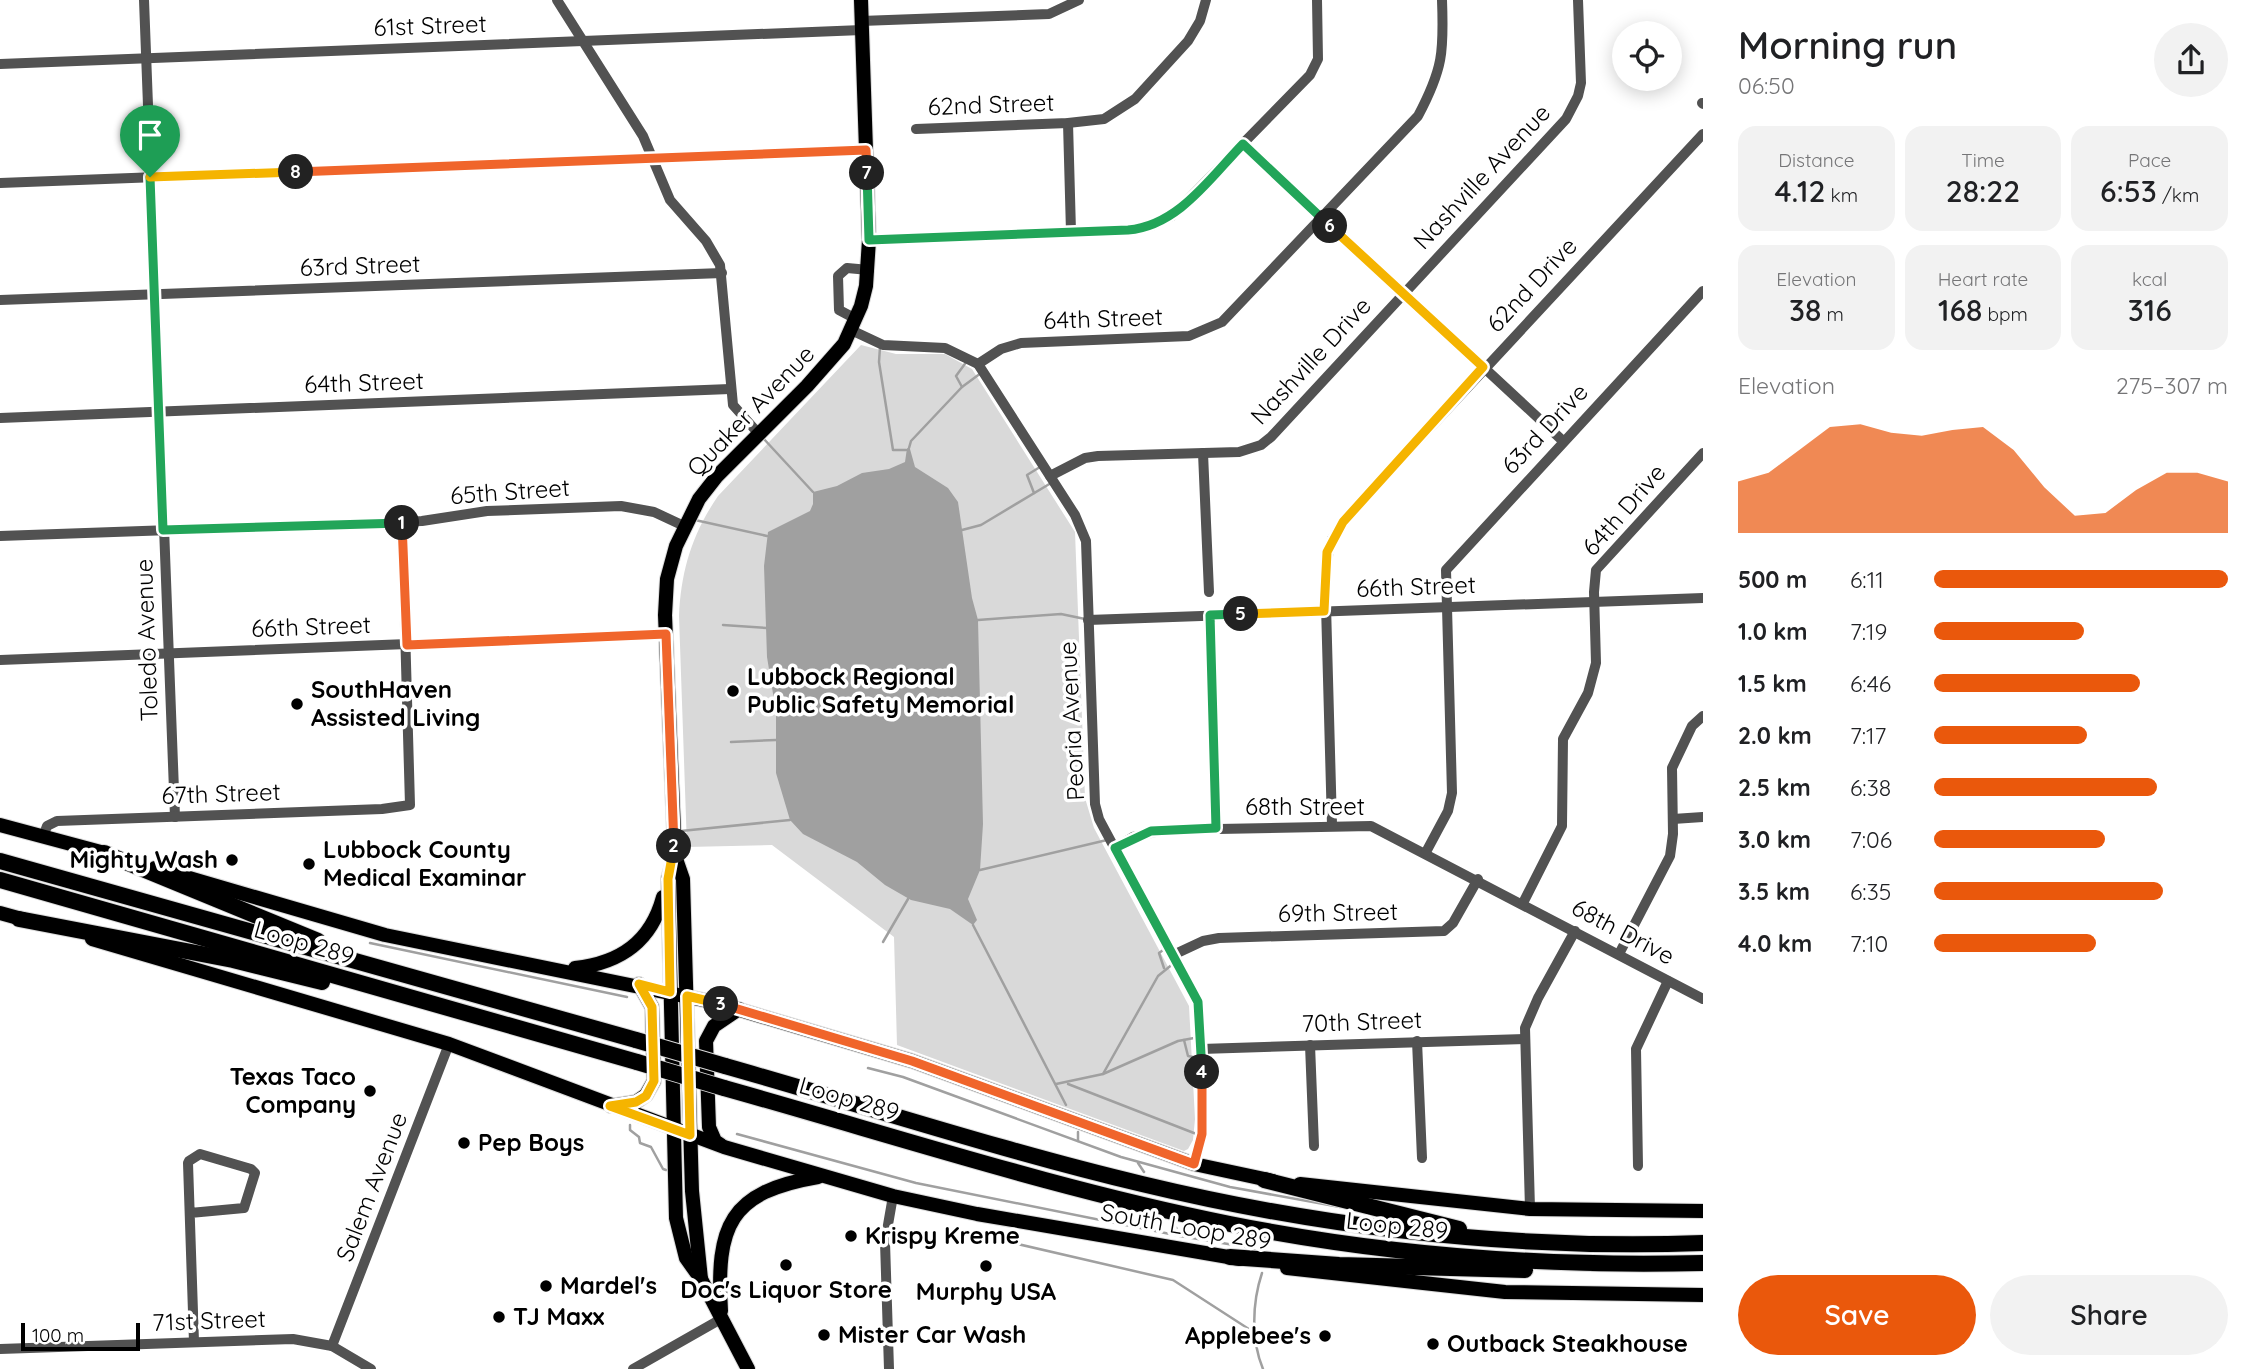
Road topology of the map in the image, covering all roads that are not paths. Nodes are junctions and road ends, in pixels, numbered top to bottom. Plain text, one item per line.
1 (144, 0) edge
2 (557, 0) edge
3 (861, 0) edge
4 (1079, 0) edge
5 (1206, 0) edge
6 (1317, 0) edge
7 (1442, 0) edge
8 (1577, 0) edge
9 (862, 25) junction
10 (583, 41) junction
11 (146, 58) junction
12 (0, 64) edge
13 (1068, 123) junction
14 (916, 129) dead end
15 (1703, 134) edge
16 (1243, 144) junction
17 (866, 150) junction
18 (654, 157) junction
19 (150, 177) junction
20 (0, 183) edge
21 (1323, 219) junction
22 (1071, 232) junction
23 (869, 240) junction
24 (869, 270) junction
25 (722, 273) junction
26 (1703, 291) edge
27 (1403, 293) junction
28 (155, 295) junction
29 (0, 300) edge
30 (854, 325) junction
31 (978, 364) junction
32 (1483, 367) junction
33 (730, 389) junction
34 (159, 412) junction
35 (0, 418) edge
36 (758, 433) junction
37 (1563, 441) junction
38 (1203, 453) junction
39 (1703, 453) edge
40 (1050, 476) junction
41 (401, 522) junction
42 (684, 526) junction
43 (163, 530) junction
44 (0, 536) edge
45 (1209, 592) dead end
46 (1703, 598) edge
47 (1594, 602) junction
48 (1445, 607) junction
49 (1324, 611) junction
50 (1210, 615) junction
51 (1088, 620) junction
52 (666, 634) junction
53 (407, 645) junction
54 (168, 654) junction
55 (0, 660) edge
56 (1703, 716) edge
57 (175, 817) junction
58 (1703, 817) edge
59 (1673, 818) junction
60 (0, 825) edge
61 (1332, 825) junction
62 (1216, 828) junction
63 (43, 837) junction
64 (1115, 848) junction
65 (1426, 852) junction
66 (104, 853) junction
67 (675, 855) junction
68 (0, 861) edge
69 (668, 879) junction
70 (0, 880) edge
71 (1478, 880) junction
72 (1523, 903) junction
73 (0, 913) edge
74 (19, 919) junction
75 (1575, 931) junction
76 (1619, 954) junction
77 (1173, 955) junction
78 (375, 966) junction
79 (560, 970) junction
80 (1668, 981) junction
81 (639, 984) junction
82 (670, 992) junction
83 (406, 996) junction
84 (687, 996) junction
85 (1703, 999) edge
86 (739, 1009) junction
87 (1525, 1039) junction
88 (1417, 1041) junction
89 (449, 1044) junction
90 (1310, 1045) junction
91 (1201, 1049) junction
92 (610, 1106) junction
93 (673, 1128) junction
94 (690, 1135) junction
95 (1314, 1146) dead end
96 (724, 1147) junction
97 (1422, 1158) dead end
98 (1194, 1164) junction
99 (1638, 1166) dead end
100 (824, 1176) junction
101 (1264, 1180) junction
102 (893, 1196) junction
103 (1530, 1209) junction
104 (1703, 1211) edge
105 (190, 1213) junction
106 (1491, 1239) junction
107 (1703, 1243) edge
108 (1230, 1257) junction
109 (1601, 1263) junction
110 (1703, 1263) edge
111 (701, 1279) junction
112 (1703, 1295) edge
113 (721, 1319) junction
114 (194, 1342) junction
115 (332, 1346) junction
116 (0, 1349) edge
117 (371, 1369) edge
118 (633, 1369) edge
119 (748, 1369) edge
120 (889, 1369) edge

1 - 11 street, Toledo Avenue
2 - 10 street
3 - 9 main road, Quaker Avenue
4 - 9 street, 61st Street
5 - 13 street, 62nd Street
6 - 16 street
7 - 21 street, 64th Street
8 - 27 street, Nashville Avenue
9 - 10 street, 61st Street
9 - 17 main road, Quaker Avenue
10 - 11 street, 61st Street
10 - 18 street
11 - 12 street, 61st Street
11 - 19 street, Toledo Avenue
13 - 14 street, 62nd Street
13 - 22 street
15 - 32 street, 62nd Drive
16 - 21 street
16 - 22 street
17 - 18 street
17 - 23 main road, Quaker Avenue
18 - 19 street
18 - 25 street
19 - 20 street
19 - 28 street, Toledo Avenue
21 - 27 street
21 - 31 street, 64th Street
22 - 23 street
23 - 24 main road, Quaker Avenue
24 - 30 main road, Quaker Avenue
24 - 30 street
25 - 28 street, 63rd Street
25 - 33 street
26 - 37 street, 63rd Drive
27 - 32 street
27 - 38 street, Nashville Drive
28 - 29 street, 63rd Street
28 - 34 street, Toledo Avenue
30 - 31 street
30 - 36 main road, Quaker Avenue
31 - 40 street, Peoria Avenue
32 - 37 street
32 - 49 street, 62nd Drive
33 - 34 street, 64th Street
33 - 36 street
34 - 35 street, 64th Street
34 - 43 street, Toledo Avenue
36 - 42 main road, Quaker Avenue
37 - 48 street, 63rd Drive
38 - 40 street
38 - 45 street
39 - 47 street, 64th Drive
40 - 51 street, Peoria Avenue
41 - 42 street, 65th Street
41 - 43 street, 65th Street
41 - 53 street
42 - 52 main road, Quaker Avenue
43 - 44 street, 65th Street
43 - 54 street, Toledo Avenue
46 - 47 street, 66th Street
47 - 48 street, 66th Street
47 - 72 street, 64th Drive
48 - 49 street, 66th Street
48 - 65 street, 63rd Drive
49 - 50 street, 66th Street
49 - 61 street, 62nd Drive
50 - 51 street, 66th Street
50 - 62 street
51 - 64 street, Peoria Avenue
52 - 53 street, 66th Street
52 - 67 main road, Quaker Avenue
53 - 54 street, 66th Street
53 - 57 street, 67th Street
54 - 55 street, 66th Street
54 - 57 street, Toledo Avenue
56 - 59 street
57 - 63 street, 67th Street
58 - 59 street
59 - 76 street
60 - 63 main road
61 - 62 street, 68th Street
61 - 65 street, 68th Street
62 - 64 street, 68th Street
63 - 66 main road
64 - 77 street, Peoria Avenue
65 - 71 street, 68th Street
66 - 78 highway
66 - 79 main road
67 - 69 main road, Quaker Avenue
67 - 84 main road, Quaker Avenue
68 - 78 highway, Loop 289
69 - 79 main road
69 - 82 main road, Quaker Avenue
70 - 83 highway, Loop 289
71 - 72 street, 68th Street
71 - 77 street, 69th Street
72 - 75 street, 68th Drive
73 - 74 main road, South Loop 289
74 - 83 highway
74 - 89 main road, South Loop 289
75 - 76 street, 68th Drive
75 - 87 street
76 - 80 street, 68th Drive
77 - 91 street, Peoria Avenue
78 - 106 highway, Loop 289, bridge
79 - 81 main road
80 - 85 street, 68th Drive
80 - 99 street
81 - 82 main road
81 - 92 main road
82 - 84 main road
82 - 93 main road, Quaker Avenue
83 - 109 highway, Loop 289, bridge
84 - 86 main road
84 - 94 main road, Quaker Avenue
86 - 96 main road
86 - 98 main road
87 - 88 street, 70th Street
87 - 103 street
88 - 90 street, 70th Street
88 - 97 street
89 - 92 main road, South Loop 289
89 - 115 street, Salem Avenue
90 - 91 street, 70th Street
90 - 95 street
91 - 98 street, Peoria Avenue
92 - 93 main road, South Loop 289
93 - 94 main road, South Loop 289
93 - 111 main road, Quaker Avenue
94 - 96 main road, South Loop 289
94 - 111 main road, Quaker Avenue
96 - 100 main road, South Loop 289
98 - 101 main road
100 - 102 main road, South Loop 289
100 - 113 main road
101 - 103 main road
101 - 106 highway
102 - 108 main road, South Loop 289
102 - 120 street
103 - 104 main road
105 - 105 street
105 - 114 street
106 - 107 highway, Loop 289
108 - 109 highway
108 - 112 main road, South Loop 289
109 - 110 highway, Loop 289
111 - 113 main road, Quaker Avenue
113 - 118 street
113 - 119 main road, Quaker Avenue
114 - 115 street, 71st Street
114 - 116 street, 71st Street
115 - 117 street, 71st Street

